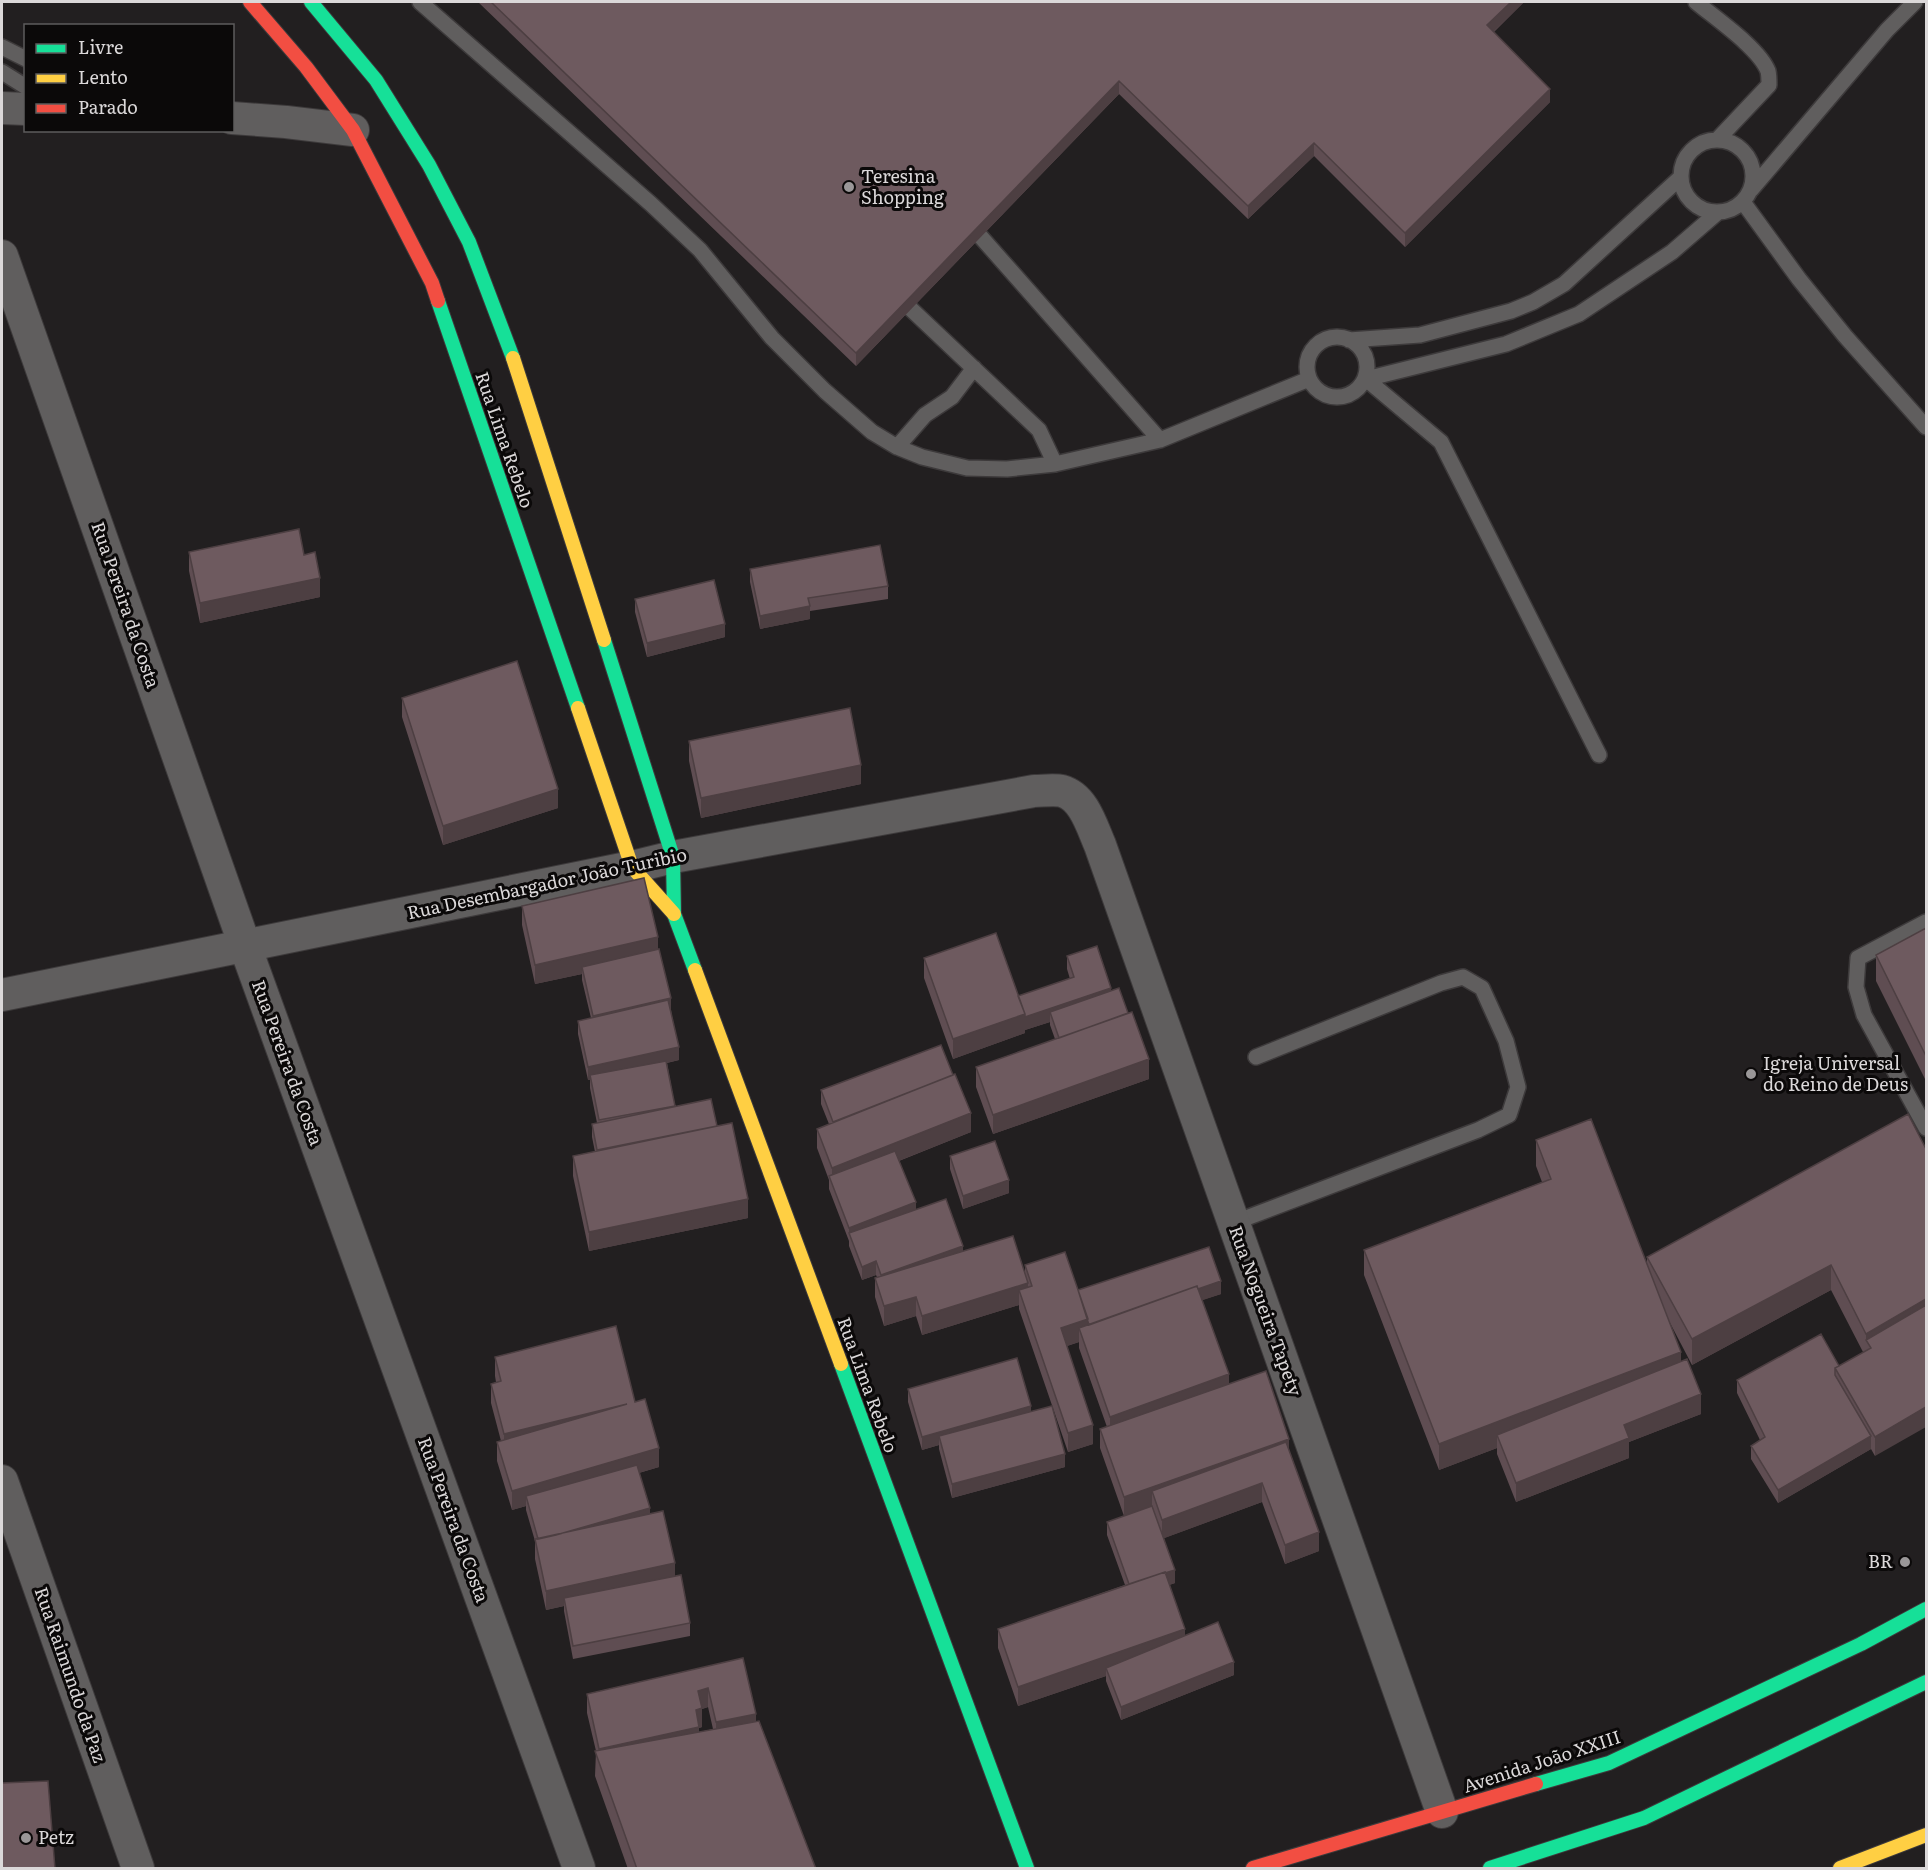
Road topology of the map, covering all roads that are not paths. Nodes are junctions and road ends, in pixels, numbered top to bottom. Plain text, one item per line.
1 (250, 2) edge
2 (311, 2) edge
3 (420, 2) edge
4 (1696, 2) edge
5 (1915, 2) edge
6 (2, 47) edge
7 (24, 58) edge
8 (2, 72) edge
9 (16, 102) edge
10 (234, 118) edge
11 (353, 130) junction
12 (1717, 140) junction
13 (1681, 177) junction
14 (1747, 196) junction
15 (1717, 213) junction
16 (981, 237) edge
17 (2, 256) edge
18 (911, 309) edge
19 (1350, 340) junction
20 (974, 368) junction
21 (1309, 379) junction
22 (1366, 379) junction
23 (1926, 427) edge
24 (1160, 440) junction
25 (897, 447) junction
26 (1055, 464) junction
27 (1599, 755) dead end
28 (1085, 812) joint
29 (673, 857) junction
30 (632, 867) junction
31 (674, 914) junction
32 (1926, 922) edge
33 (245, 946) junction
34 (2, 995) edge
35 (1256, 1057) dead end
36 (1926, 1128) edge
37 (1233, 1223) junction
38 (2, 1484) edge
39 (1926, 1609) edge
40 (1926, 1682) edge
41 (1442, 1812) junction
42 (1926, 1835) edge
43 (138, 1869) edge
44 (579, 1869) edge
45 (1027, 1869) edge
46 (1253, 1869) edge
47 (1490, 1869) edge
48 (1840, 1869) edge

1 - 11 street, Rua Lima Rebelo
2 - 29 street, Rua Lima Rebelo
3 - 25 lane
4 - 12 lane
5 - 14 lane
6 - 7 lane
8 - 9 lane
10 - 11 street
11 - 30 street, Rua Lima Rebelo
12 - 13 lane
12 - 14 lane
13 - 15 lane
13 - 19 lane
14 - 15 lane
14 - 23 lane
15 - 22 lane
16 - 24 lane
17 - 33 street, Rua Pereira da Costa
18 - 20 lane
19 - 21 lane
19 - 22 lane
20 - 25 lane
20 - 26 lane
21 - 22 lane
21 - 24 lane
22 - 27 lane
24 - 26 lane
25 - 26 lane
28 - 29 street, Rua Desembargador João Turibio
28 - 37 street, Rua Nogueira Tapety
29 - 30 street, Rua Desembargador João Turibio
29 - 31 street, Rua Lima Rebelo
30 - 31 street, Rua Lima Rebelo
30 - 33 street, Rua Desembargador João Turibio
31 - 45 street, Rua Lima Rebelo
32 - 36 lane
33 - 34 street, Rua Desembargador João Turibio
33 - 44 street, Rua Pereira da Costa
35 - 37 lane
37 - 41 street, Rua Nogueira Tapety
38 - 43 street, Rua Raimundo da Paz
39 - 41 street, Avenida João XXIII
40 - 47 street
41 - 46 street, Avenida João XXIII
42 - 48 street

